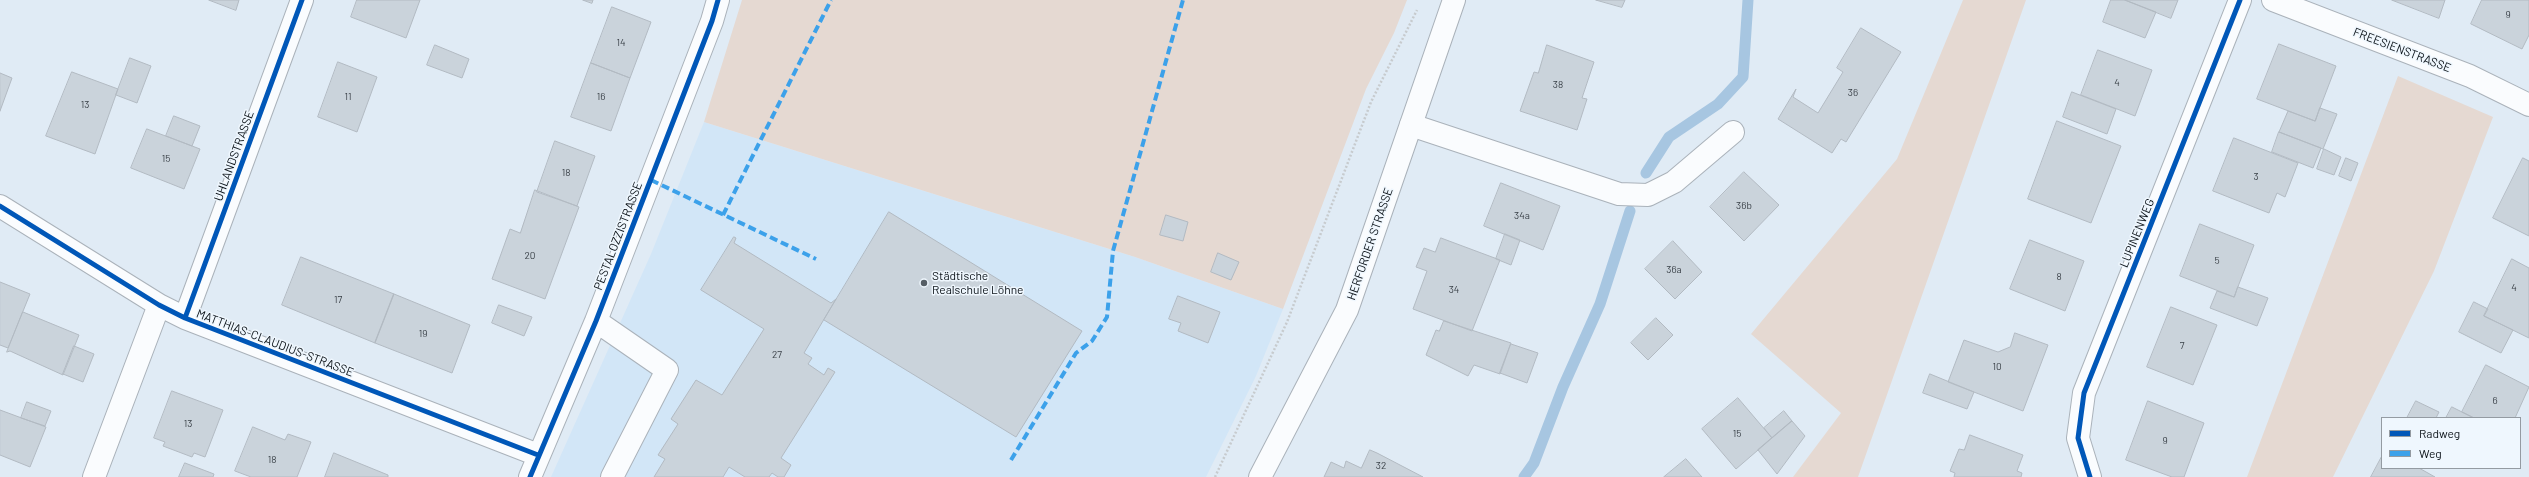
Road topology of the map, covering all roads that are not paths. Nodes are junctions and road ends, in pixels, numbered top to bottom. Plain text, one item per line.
1 (302, 0) edge
2 (718, 0) edge
3 (1454, 0) edge
4 (2240, 0) edge
5 (2273, 0) edge
6 (2529, 105) edge
7 (1411, 125) junction
8 (1733, 132) dead end
9 (0, 206) edge
10 (159, 306) junction
11 (184, 318) junction
12 (596, 321) junction
13 (538, 455) junction
14 (94, 477) edge
15 (530, 477) edge
16 (612, 477) edge
17 (1260, 477) edge
18 (2090, 477) edge

1 - 11 street, UHLANDSTRASSE
2 - 12 street, PESTALOZZISTRASSE
3 - 7 street, HERFORDER STRASSE
4 - 18 street, LUPINENWEG
5 - 6 street, FREESIENSTRASSE
7 - 8 street
7 - 17 street, HERFORDER STRASSE
9 - 10 street, MATTHIAS-CLAUDIUS-STRASSE
10 - 11 street, MATTHIAS-CLAUDIUS-STRASSE
10 - 14 street
11 - 13 street, MATTHIAS-CLAUDIUS-STRASSE
12 - 13 street, PESTALOZZISTRASSE
12 - 16 street
13 - 15 street, PESTALOZZISTRASSE

